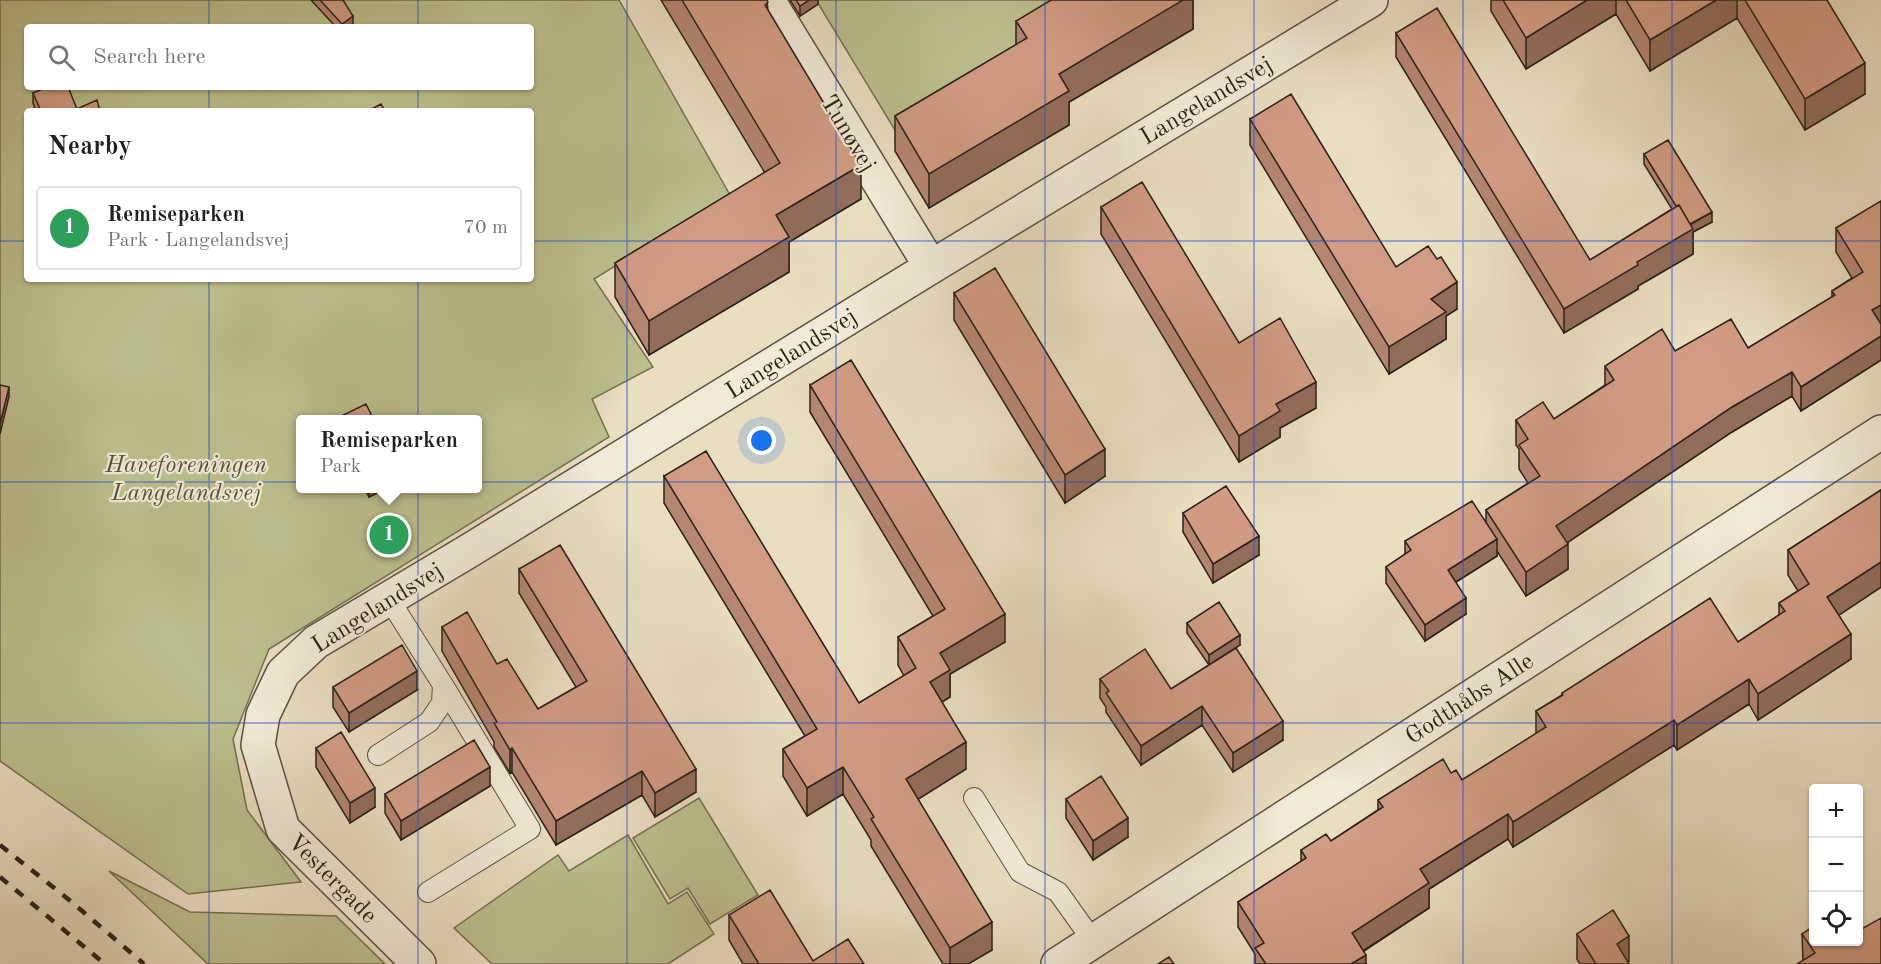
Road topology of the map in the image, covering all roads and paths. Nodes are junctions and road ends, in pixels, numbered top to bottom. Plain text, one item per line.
1 (768, 0) edge
2 (1371, 0) edge
3 (1330, 10) edge
4 (931, 267) junction
5 (1881, 432) edge
6 (389, 599) junction
7 (443, 685) junction
8 (258, 745) joint
9 (378, 755) dead end
10 (974, 798) dead end
11 (428, 892) dead end
12 (1093, 942) junction
13 (419, 964) edge
14 (1058, 964) edge

1 - 4 street, Tunøvej
2 - 3 street, Langelandsvej
3 - 4 street, Langelandsvej
4 - 6 street, Langelandsvej
5 - 12 street, Godthåbs Alle
6 - 7 lane
6 - 8 street, Langelandsvej
7 - 9 lane
7 - 11 lane
8 - 13 street, Vestergade
10 - 12 lane
12 - 14 street, Godthåbs Alle

